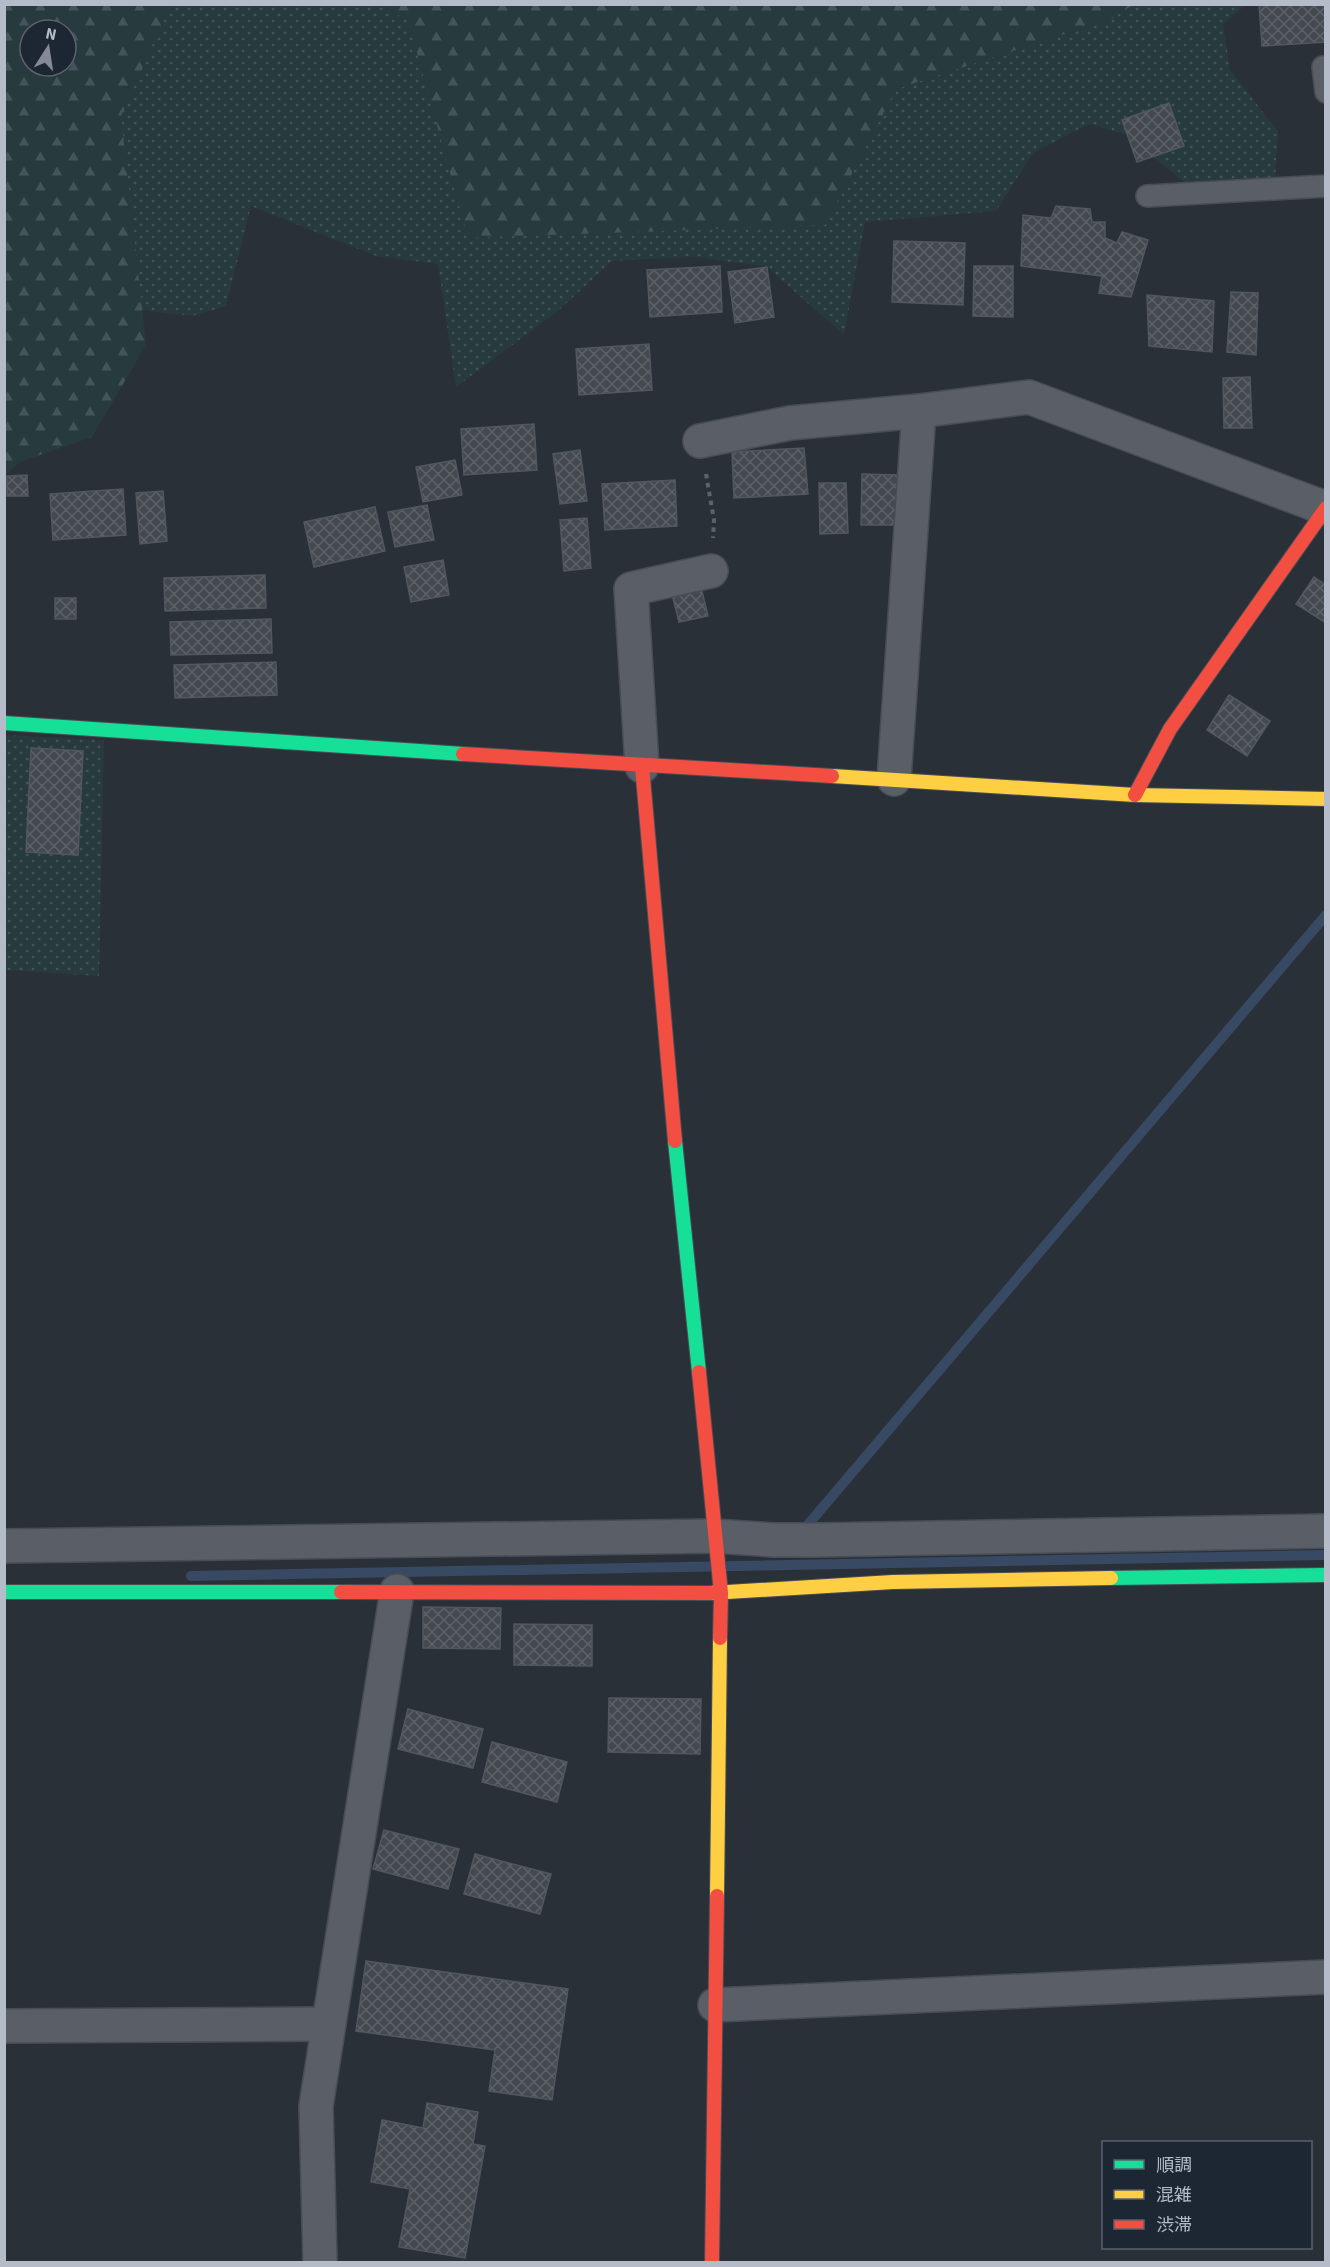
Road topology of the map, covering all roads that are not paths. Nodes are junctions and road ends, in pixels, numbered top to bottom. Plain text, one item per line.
1 (1323, 67) dead end
2 (1326, 92) edge
3 (1326, 186) edge
4 (1147, 196) dead end
5 (919, 411) junction
6 (700, 441) road end
7 (1325, 508) edge
8 (711, 571) road end
9 (4, 723) edge
10 (642, 766) junction
11 (894, 779) junction
12 (1135, 795) junction
13 (1326, 799) edge
14 (1326, 1531) edge
15 (714, 1540) junction
16 (4, 1546) edge
17 (1326, 1575) edge
18 (397, 1591) junction
19 (4, 1592) edge
20 (721, 1593) junction
21 (1326, 1977) edge
22 (715, 2005) junction
23 (328, 2024) junction
24 (4, 2026) edge
25 (320, 2262) edge
26 (712, 2262) edge

1 - 2 lane
3 - 4 lane
5 - 6 street
5 - 7 street
5 - 11 street
7 - 12 street
8 - 10 street
9 - 10 street
10 - 11 street
10 - 15 street
11 - 12 street
12 - 13 street
14 - 15 street
15 - 16 street
15 - 20 street
17 - 20 street
18 - 19 street
18 - 20 street
18 - 23 street
20 - 22 street
21 - 22 street
22 - 26 street
23 - 24 street
23 - 25 street

